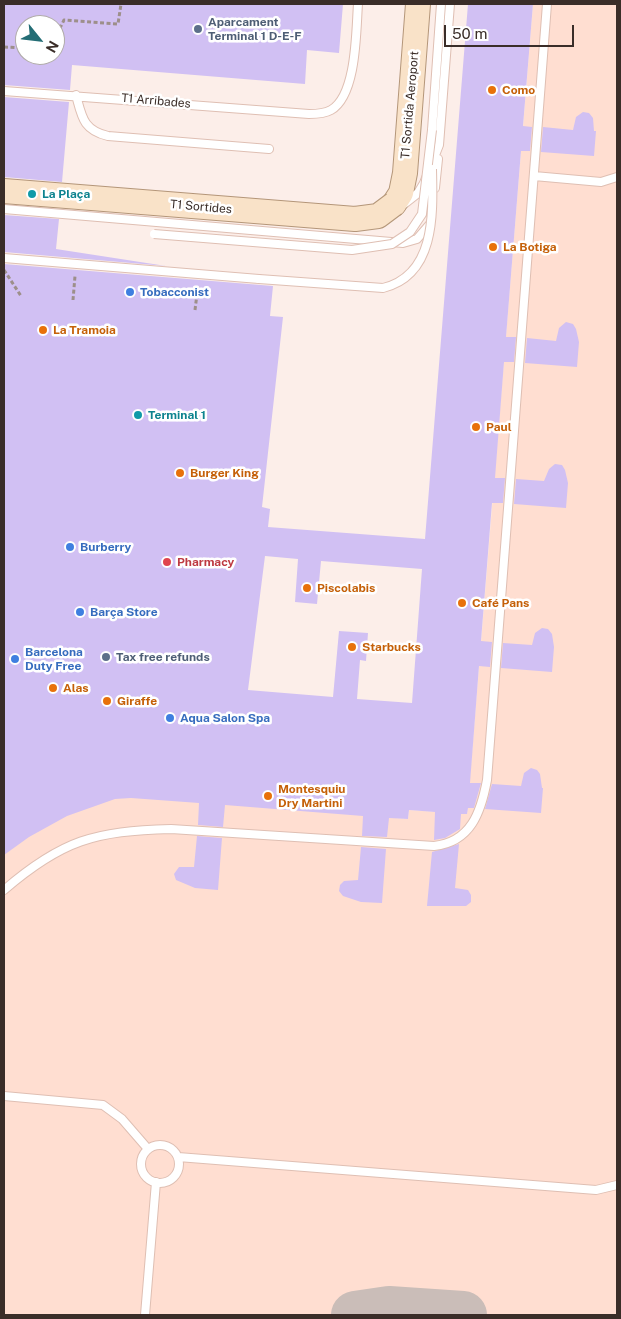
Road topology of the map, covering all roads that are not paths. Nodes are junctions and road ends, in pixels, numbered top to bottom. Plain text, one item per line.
1 (358, 4) edge
2 (418, 4) edge
3 (441, 4) edge
4 (450, 4) edge
5 (547, 4) edge
6 (4, 90) edge
7 (76, 95) junction
8 (432, 130) junction
9 (439, 145) junction
10 (269, 149) dead end
11 (534, 176) junction
12 (617, 177) edge
13 (4, 191) edge
14 (394, 204) joint
15 (4, 209) edge
16 (362, 209) dead end
17 (154, 234) dead end
18 (4, 258) edge
19 (4, 890) edge
20 (4, 1096) edge
21 (148, 1149) junction
22 (178, 1157) junction
23 (156, 1182) junction
24 (617, 1185) edge
25 (145, 1315) edge

1 - 7 lane, T1 Arribades
2 - 14 main road, T1 Sortida Aeroport
3 - 8 lane
4 - 9 lane
5 - 11 lane
6 - 7 lane, T1 Arribades
7 - 10 lane
8 - 17 lane, bridge
8 - 18 lane, bridge
9 - 15 lane
9 - 16 lane
11 - 12 lane
11 - 19 lane
13 - 14 main road, T1 Sortides, bridge
20 - 21 lane
21 - 22 lane
21 - 23 lane
22 - 23 lane
22 - 24 lane
23 - 25 lane

